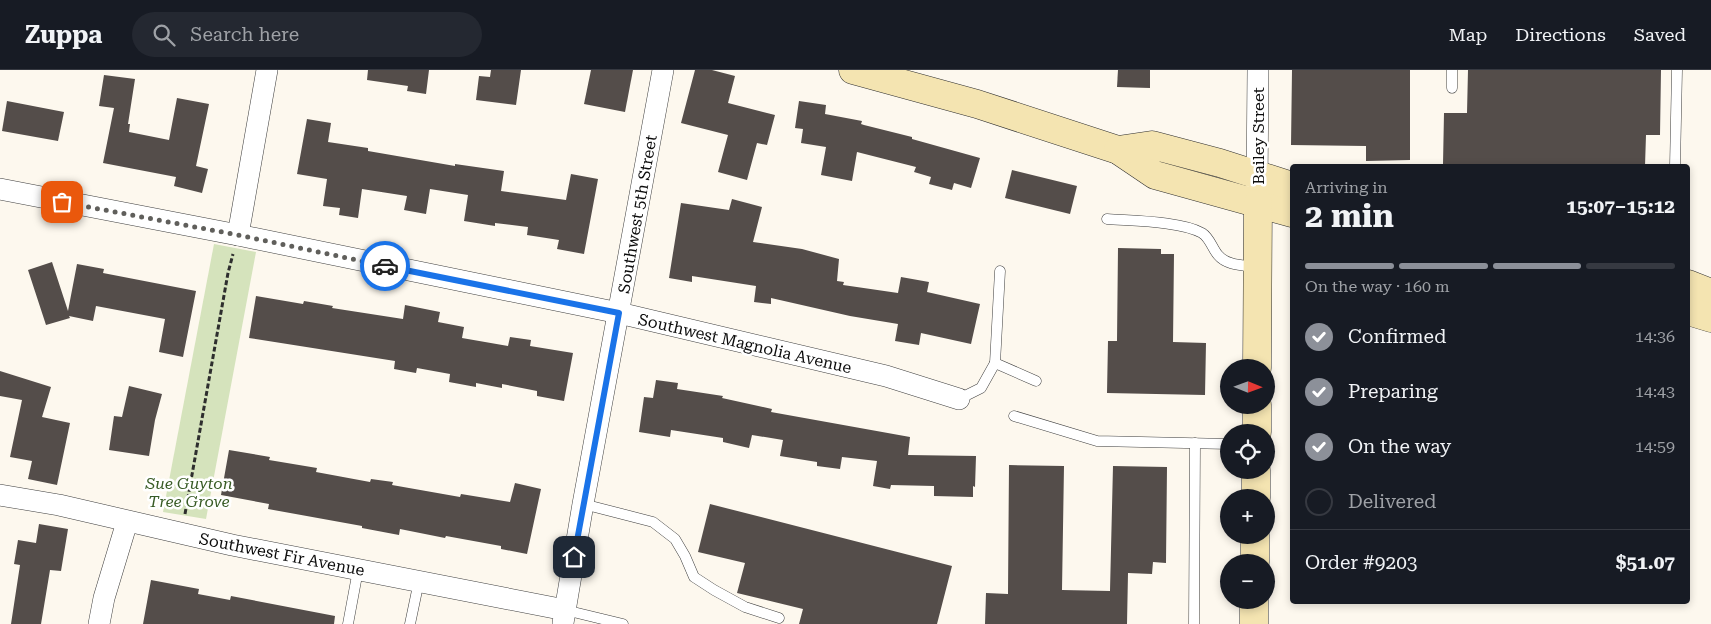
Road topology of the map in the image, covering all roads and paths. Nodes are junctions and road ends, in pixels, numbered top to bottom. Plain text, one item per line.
1 (267, 70) edge
2 (662, 70) edge
3 (853, 70) edge
4 (1258, 70) edge
5 (1452, 70) edge
6 (1677, 70) edge
7 (1452, 88) dead end
8 (1118, 150) junction
9 (1675, 164) edge
10 (1257, 175) junction
11 (1290, 185) edge
12 (0, 189) edge
13 (1258, 203) junction
14 (1290, 211) edge
15 (1107, 219) dead end
16 (238, 235) junction
17 (1258, 267) junction
18 (1000, 271) dead end
19 (1690, 285) edge
20 (1711, 293) edge
21 (1690, 312) edge
22 (619, 313) junction
23 (1711, 318) edge
24 (1258, 359) edge
25 (995, 364) junction
26 (1036, 381) dead end
27 (959, 399) joint
28 (1014, 416) dead end
29 (1195, 443) junction
30 (1220, 444) edge
31 (0, 496) edge
32 (583, 504) junction
33 (127, 522) junction
34 (182, 534) junction
35 (358, 570) junction
36 (418, 581) junction
37 (1254, 609) edge
38 (564, 617) edge
39 (779, 618) dead end
40 (99, 624) edge
41 (348, 624) edge
42 (410, 624) edge
43 (623, 624) edge
44 (1194, 624) edge
45 (1254, 624) edge

1 - 16 street
2 - 22 street, Southwest 5th Street
3 - 8 street
4 - 10 street, Bailey Street
5 - 7 lane
6 - 9 lane
8 - 10 street
8 - 13 street
10 - 11 street
10 - 13 street, Bailey Street
12 - 16 street, Southwest Magnolia Avenue
13 - 14 street
13 - 17 street
15 - 17 lane
16 - 22 street, Southwest Magnolia Avenue
16 - 34 path
17 - 24 street
18 - 25 lane
19 - 20 street
21 - 23 street
22 - 27 street, Southwest Magnolia Avenue
22 - 32 street, Southwest 5th Street
25 - 26 lane
25 - 27 lane
28 - 29 lane
29 - 30 lane
29 - 44 lane
31 - 33 street, Southwest Fir Avenue
32 - 38 street, Southwest 5th Street
32 - 39 lane
33 - 34 street, Southwest Fir Avenue
33 - 40 street
34 - 35 street, Southwest Fir Avenue
35 - 36 street, Southwest Fir Avenue
35 - 41 lane
36 - 38 street, Southwest Fir Avenue
36 - 42 lane
37 - 45 street
38 - 43 lane

